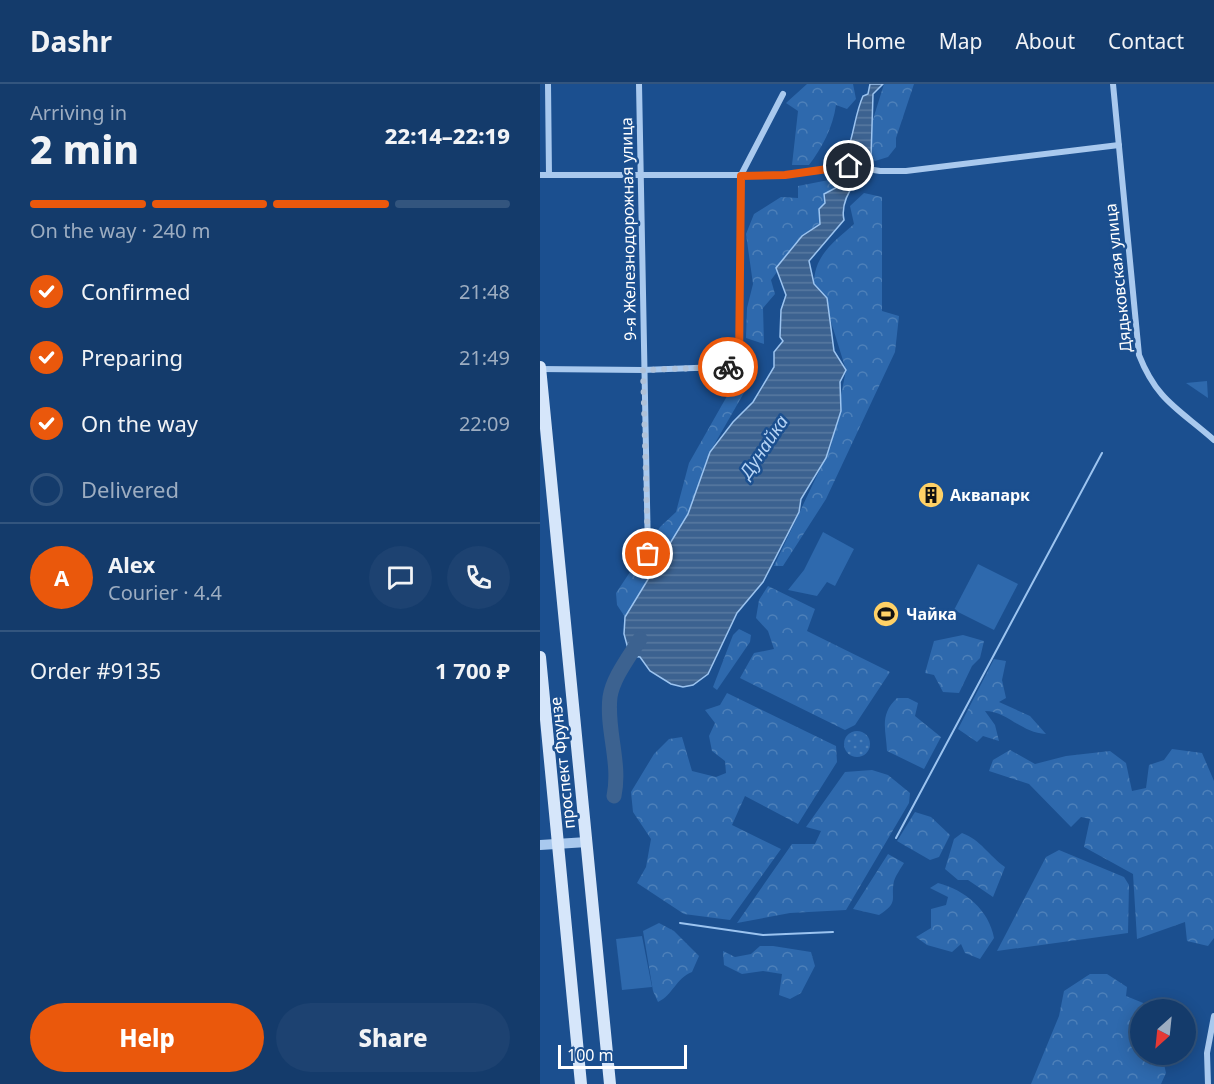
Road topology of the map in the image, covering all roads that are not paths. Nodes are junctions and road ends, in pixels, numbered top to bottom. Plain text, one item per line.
1 (548, 84) edge
2 (639, 84) edge
3 (1113, 84) edge
4 (783, 94) dead end
5 (1119, 145) junction
6 (641, 175) junction
7 (540, 176) edge
8 (549, 176) junction
9 (741, 176) junction
10 (540, 368) edge
11 (643, 370) junction
12 (1214, 440) edge
13 (648, 554) dead end
14 (540, 657) edge
15 (587, 842) junction
16 (558, 843) junction
17 (540, 845) edge
18 (1214, 1016) edge
19 (581, 1084) edge
20 (610, 1084) edge
21 (1208, 1084) edge

1 - 8 street
2 - 6 street, 9-я Железнодорожная улица
3 - 5 street, Дядьковская улица
4 - 9 street
5 - 9 street
5 - 12 street, Дядьковская улица
6 - 8 street
6 - 9 street
6 - 11 street, 9-я Железнодорожная улица
7 - 8 street
9 - 11 street
10 - 11 street
10 - 15 main road, проспект Фрунзе
11 - 13 street, 9-я Железнодорожная улица
14 - 16 main road, проспект Фрунзе
15 - 16 street
15 - 20 main road, проспект Фрунзе
16 - 17 street
16 - 19 main road, проспект Фрунзе
18 - 21 street

